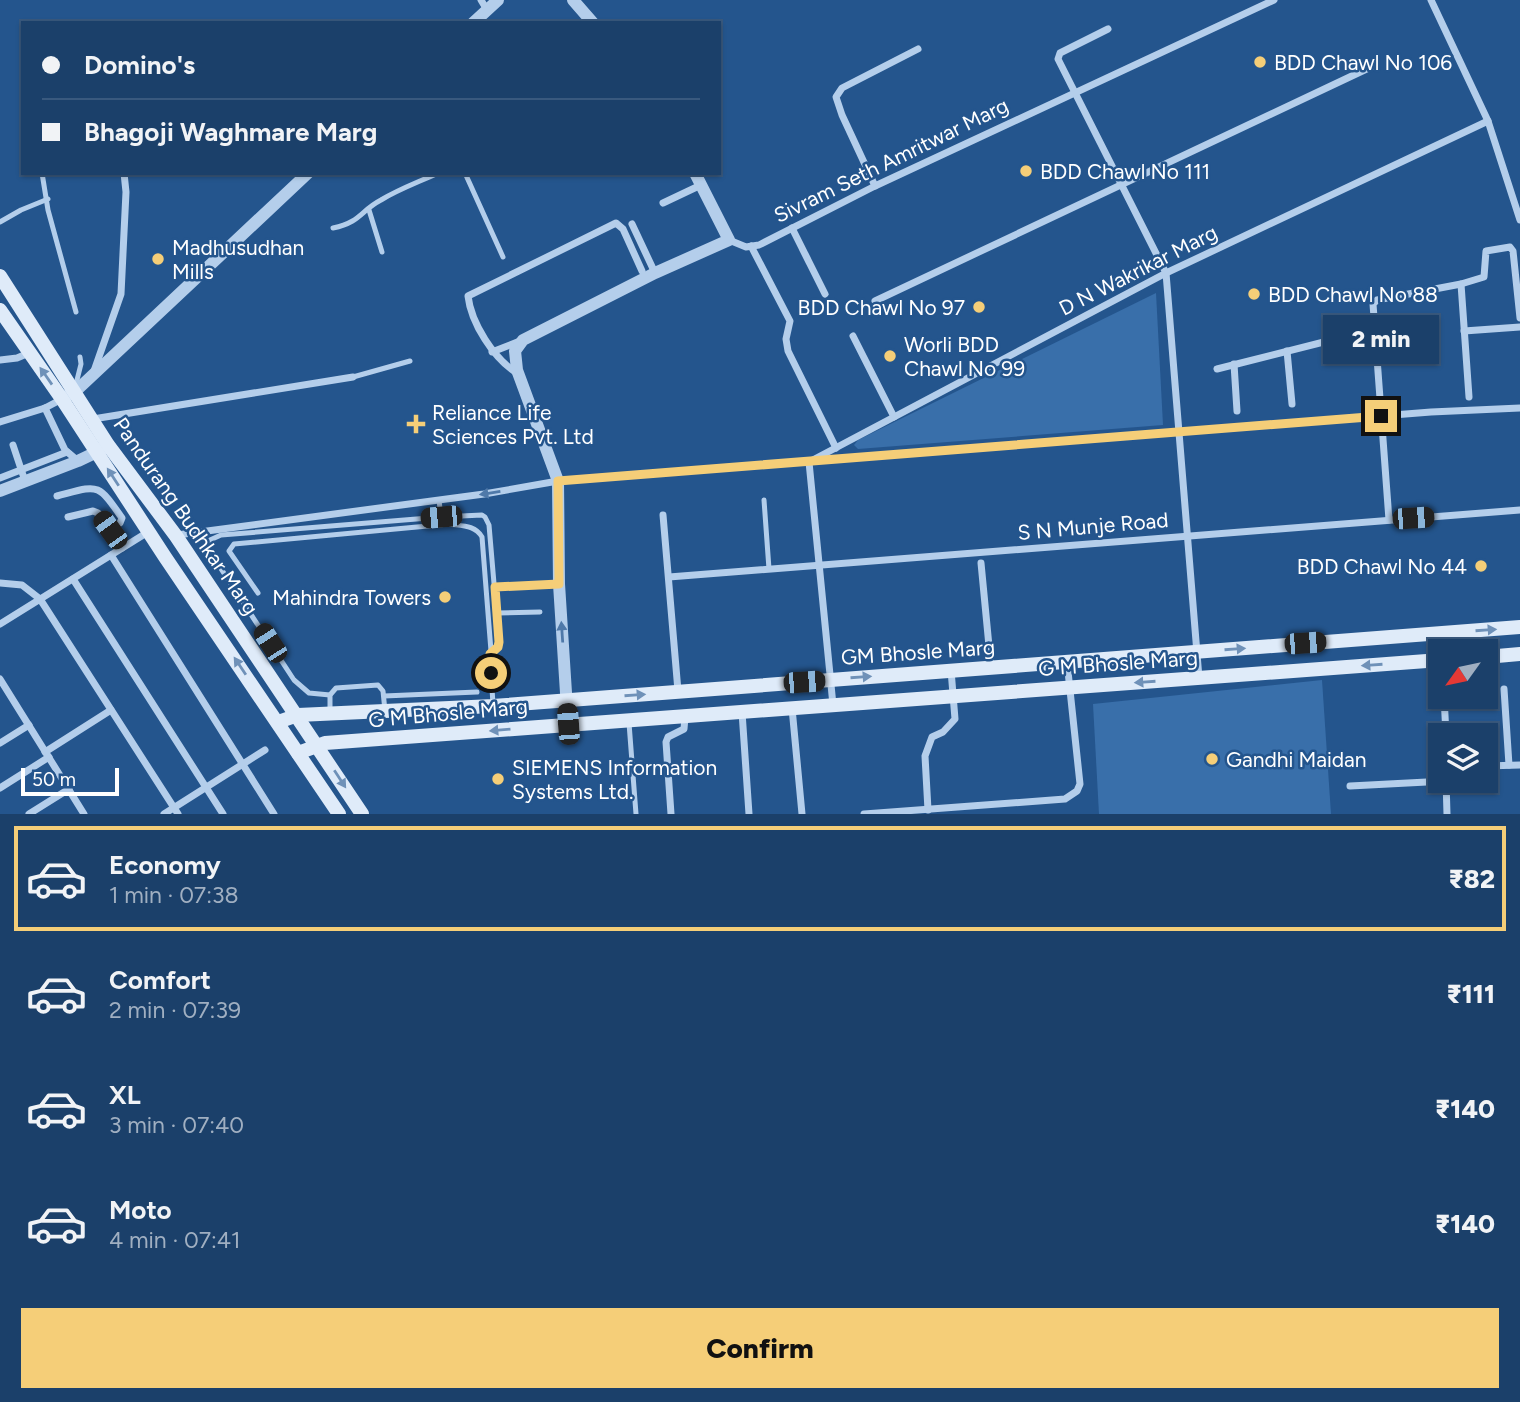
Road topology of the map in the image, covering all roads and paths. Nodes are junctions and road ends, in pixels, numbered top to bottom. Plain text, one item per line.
1 (498, 0) edge
2 (573, 0) edge
3 (1274, 0) edge
4 (1431, 0) edge
5 (484, 5) edge
6 (474, 21) edge
7 (591, 21) edge
8 (1108, 29) dead end
9 (918, 49) dead end
10 (1373, 66) dead end
11 (1076, 94) junction
12 (1488, 121) junction
13 (42, 175) edge
14 (124, 175) edge
15 (307, 175) edge
16 (434, 175) edge
17 (466, 175) edge
18 (696, 175) edge
19 (1122, 185) junction
20 (701, 186) junction
21 (875, 186) junction
22 (48, 199) junction
23 (663, 204) dead end
24 (369, 210) junction
25 (1520, 220) edge
26 (0, 222) edge
27 (632, 224) dead end
28 (333, 228) dead end
29 (792, 228) junction
30 (729, 240) junction
31 (751, 246) junction
32 (382, 252) dead end
33 (503, 257) dead end
34 (648, 272) junction
35 (1166, 273) junction
36 (0, 276) edge
37 (1461, 284) junction
38 (825, 294) dead end
39 (875, 301) dead end
40 (0, 310) edge
41 (76, 312) dead end
42 (1520, 318) edge
43 (1520, 327) edge
44 (1375, 329) junction
45 (1464, 331) junction
46 (853, 336) dead end
47 (523, 340) junction
48 (1287, 351) junction
49 (30, 352) junction
50 (492, 352) junction
51 (80, 356) dead end
52 (0, 360) edge
53 (410, 361) dead end
54 (1234, 365) junction
55 (1217, 369) dead end
56 (519, 374) junction
57 (92, 375) junction
58 (353, 377) joint
59 (68, 396) junction
60 (1469, 397) dead end
61 (1293, 404) dead end
62 (45, 408) junction
63 (1520, 408) edge
64 (1237, 411) dead end
65 (1381, 416) junction
66 (894, 417) junction
67 (92, 419) junction
68 (0, 422) edge
69 (1179, 432) junction
70 (13, 445) dead end
71 (836, 448) junction
72 (103, 449) junction
73 (67, 452) junction
74 (78, 461) junction
75 (809, 462) junction
76 (23, 475) junction
77 (0, 478) edge
78 (558, 481) junction
79 (0, 491) edge
80 (57, 496) dead end
81 (439, 500) junction
82 (764, 500) dead end
83 (1520, 510) edge
84 (358, 511) junction
85 (663, 515) dead end
86 (68, 517) dead end
87 (441, 517) junction
88 (1390, 520) junction
89 (360, 524) junction
90 (110, 530) junction
91 (149, 532) junction
92 (176, 536) junction
93 (1187, 536) junction
94 (122, 548) junction
95 (110, 555) junction
96 (981, 564) dead end
97 (819, 565) junction
98 (769, 569) junction
99 (668, 577) junction
100 (73, 579) junction
101 (0, 583) edge
102 (559, 584) junction
103 (495, 587) junction
104 (258, 593) dead end
105 (40, 599) junction
106 (246, 607) junction
107 (540, 612) dead end
108 (497, 613) junction
109 (230, 616) junction
110 (0, 624) edge
111 (1520, 627) edge
112 (1441, 633) junction
113 (1441, 639) edge
114 (491, 651) junction
115 (1196, 652) junction
116 (1520, 654) edge
117 (1498, 656) edge
118 (1428, 661) edge
119 (1067, 662) junction
120 (991, 667) junction
121 (951, 670) junction
122 (1199, 678) junction
123 (0, 679) edge
124 (830, 680) junction
125 (1068, 688) junction
126 (1504, 689) dead end
127 (677, 691) junction
128 (477, 692) dead end
129 (9, 693) junction
130 (330, 695) junction
131 (953, 696) junction
132 (0, 698) edge
133 (566, 700) junction
134 (384, 704) junction
135 (833, 705) junction
136 (493, 706) junction
137 (792, 708) junction
138 (111, 710) junction
139 (742, 712) junction
140 (330, 713) junction
141 (298, 715) junction
142 (685, 716) junction
143 (628, 720) junction
144 (278, 722) junction
145 (568, 724) junction
146 (29, 725) junction
147 (0, 743) edge
148 (317, 744) junction
149 (265, 750) dead end
150 (298, 752) junction
151 (47, 754) junction
152 (242, 764) junction
153 (1498, 765) edge
154 (1509, 765) junction
155 (1520, 765) edge
156 (1428, 782) edge
157 (1350, 786) dead end
158 (206, 787) junction
159 (0, 788) edge
160 (69, 789) junction
161 (1446, 793) edge
162 (928, 810) junction
163 (176, 811) edge
164 (29, 814) edge
165 (84, 814) edge
166 (164, 814) edge
167 (223, 814) edge
168 (274, 814) edge
169 (339, 814) edge
170 (362, 814) edge
171 (636, 814) edge
172 (671, 814) edge
173 (750, 814) edge
174 (802, 814) edge
175 (864, 814) edge
176 (1447, 814) edge

1 - 5 street
2 - 7 street
3 - 11 street, Sivram Seth Amritwar Marg
4 - 12 street
5 - 6 street
8 - 11 street
9 - 21 street
10 - 19 street
11 - 19 street
11 - 21 street, Sivram Seth Amritwar Marg
12 - 25 street
12 - 35 street, D N Wakrikar Marg
13 - 22 lane
14 - 57 street
15 - 57 street
16 - 24 lane
17 - 33 lane
18 - 20 street
19 - 35 street
19 - 39 street
20 - 23 street
20 - 30 street
21 - 29 street, Sivram Seth Amritwar Marg
22 - 26 lane
22 - 41 lane
24 - 28 lane
24 - 32 lane
27 - 34 street
29 - 31 street, Sivram Seth Amritwar Marg
29 - 38 street
30 - 31 street
30 - 34 street
31 - 71 street
34 - 47 street
34 - 50 street
35 - 66 street, D N Wakrikar Marg
35 - 69 street
36 - 59 main road, Pandurang Budhkar Marg
37 - 42 street
37 - 44 street
37 - 45 street
40 - 49 main road, Pandurang Budhkar Marg
43 - 45 street
44 - 48 street
44 - 65 street
45 - 60 street
46 - 66 street
47 - 50 street
47 - 56 street
48 - 54 street
48 - 61 street
49 - 52 street
59 -> 49 main road, Pandurang Budhkar Marg
50 - 56 street
51 - 59 lane
53 - 58 lane
54 - 55 street
54 - 64 street
56 - 78 street
57 - 59 street
58 - 67 street
59 - 62 street
59 - 67 main road, Pandurang Budhkar Marg
59 - 72 main road, Pandurang Budhkar Marg
62 - 68 street
62 - 73 street
63 - 65 street
65 - 69 street
65 - 88 street
66 - 71 street, D N Wakrikar Marg
67 - 72 main road, Pandurang Budhkar Marg
69 - 75 street
69 - 93 street
70 - 76 street
71 - 75 street, D N Wakrikar Marg
72 - 74 street
91 -> 72 main road, Pandurang Budhkar Marg
72 - 92 main road, Pandurang Budhkar Marg
73 - 74 street
73 - 76 street
74 - 76 street
75 - 78 street
75 - 97 street
76 - 77 street
76 - 79 street
78 -> 81 street
78 - 102 street
80 - 90 street
81 - 84 street
81 - 87 lane
82 - 98 lane
83 - 88 street, S N Munje Road
84 - 89 lane
84 - 92 street
85 - 99 street
86 - 90 street
87 - 89 lane
87 - 103 lane
88 - 93 street, S N Munje Road
89 - 106 lane
90 - 94 street
91 - 94 street
144 -> 91 main road, Pandurang Budhkar Marg
92 - 109 main road, Pandurang Budhkar Marg
93 - 97 street, S N Munje Road
93 - 115 street
94 - 95 street
95 - 100 street
95 - 152 street
96 - 120 street
97 - 98 street, S N Munje Road
97 - 124 street
98 - 99 street, S N Munje Road
99 - 127 street
100 - 105 street
100 - 158 street
101 - 105 street
102 - 103 lane
133 -> 102 street
103 - 108 lane
104 - 114 lane
105 - 110 street
105 - 138 street
106 - 109 lane
106 - 130 lane
107 - 108 lane
108 - 114 lane
109 - 141 main road, Pandurang Budhkar Marg
112 -> 111 main road, GM Bhosle Marg
112 - 113 street
115 -> 112 main road, GM Bhosle Marg
114 - 136 lane
115 - 119 main road, GM Bhosle Marg
115 - 122 street
116 - 117 main road
118 -> 122 main road, G M Bhosle Marg
119 - 120 main road, GM Bhosle Marg
119 - 125 street
120 - 121 main road, GM Bhosle Marg
124 -> 121 main road, GM Bhosle Marg
121 - 131 street
122 -> 125 main road, G M Bhosle Marg
123 - 129 street
124 - 127 main road, GM Bhosle Marg
124 - 135 street
125 - 131 main road, G M Bhosle Marg
125 - 162 street
126 - 154 street
133 -> 127 main road, GM Bhosle Marg
128 - 134 lane
129 - 132 street
129 - 146 street
130 - 134 lane
130 - 140 lane
131 - 135 main road, G M Bhosle Marg
131 - 162 street
133 - 136 main road, GM Bhosle Marg
133 - 145 street
134 - 136 main road, GM Bhosle Marg
134 - 140 main road, GM Bhosle Marg
135 - 137 main road, G M Bhosle Marg
137 - 139 main road, G M Bhosle Marg
137 - 174 street
138 - 151 street
138 - 163 street
139 - 142 main road, G M Bhosle Marg
139 - 173 street
140 - 141 main road, GM Bhosle Marg
141 - 144 main road, GM Bhosle Marg
141 - 148 main road, Pandurang Budhkar Marg
142 - 143 main road, G M Bhosle Marg
142 - 172 street
143 - 145 main road, G M Bhosle Marg
143 - 171 lane
144 - 150 main road, Pandurang Budhkar Marg
145 -> 148 main road, G M Bhosle Marg
146 - 147 street
146 - 151 street
148 - 150 main road, G M Bhosle Marg
148 -> 170 main road, Pandurang Budhkar Marg
149 - 152 street
150 - 169 main road, Pandurang Budhkar Marg
151 - 159 street
151 - 160 street
152 - 158 street
152 - 168 street
153 - 154 street
154 - 155 street
156 - 157 street
158 - 163 street
158 - 167 street
160 - 164 street
160 - 165 street
161 - 176 street
162 - 175 street
163 - 166 street

